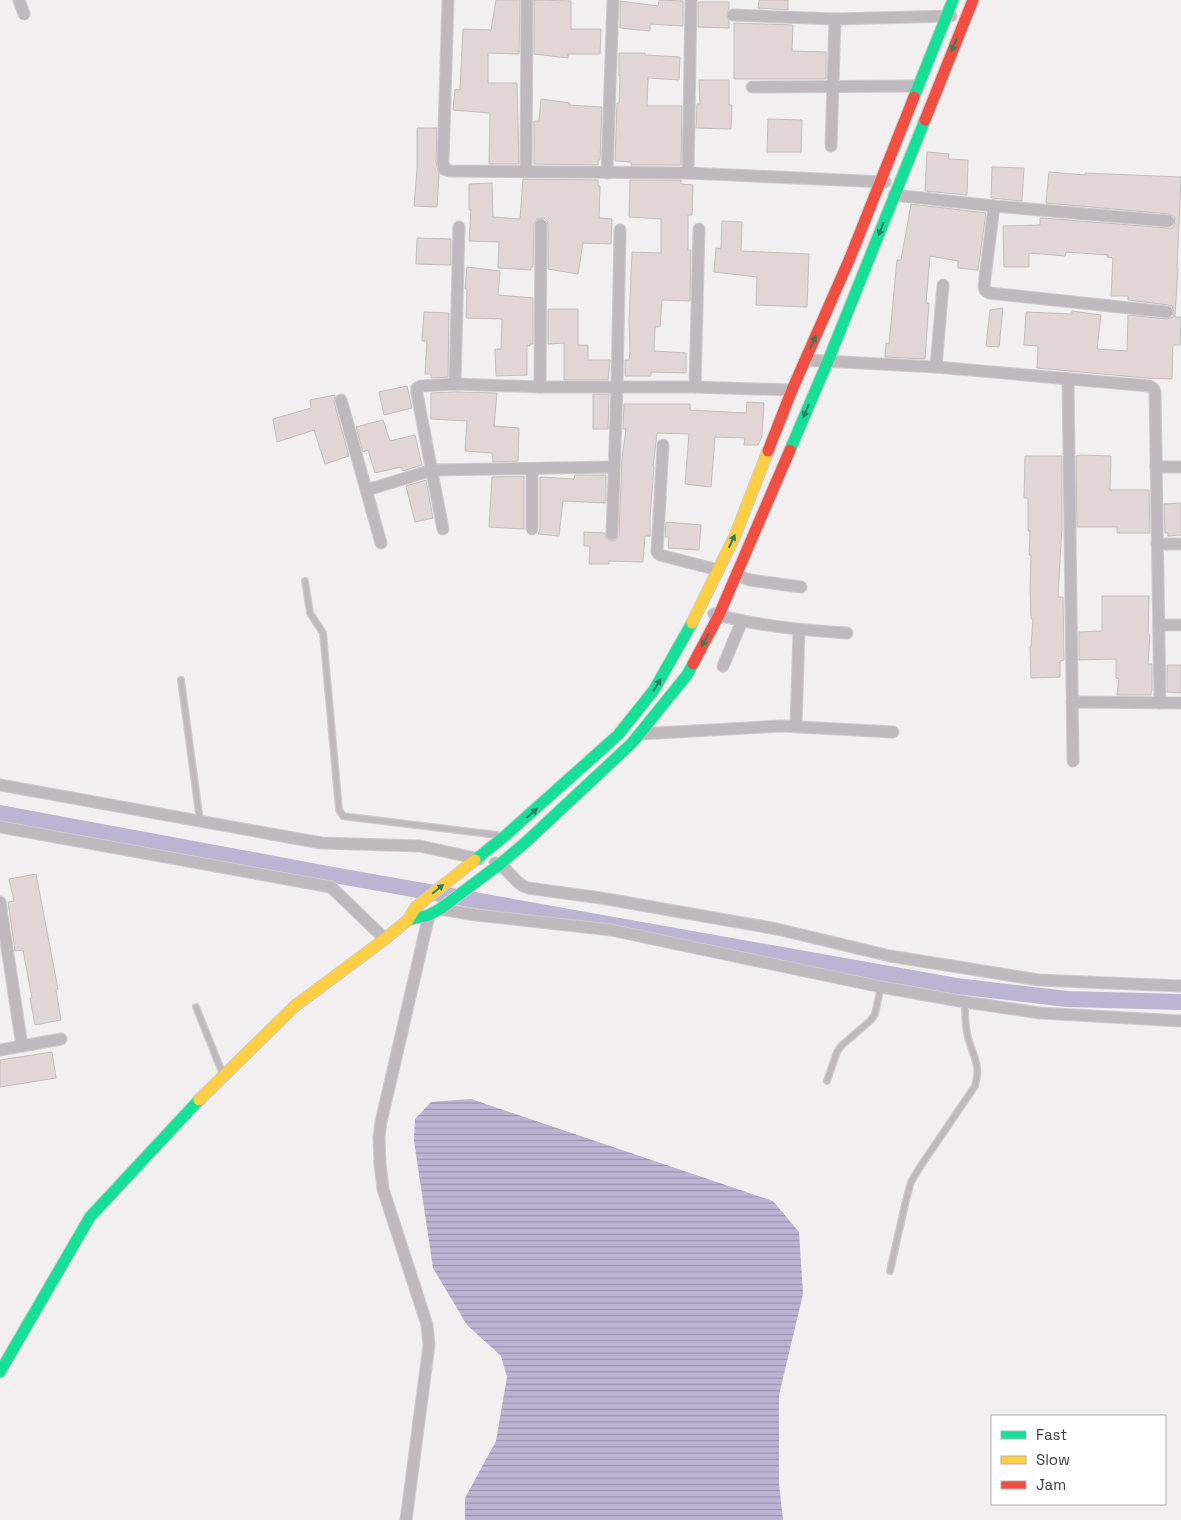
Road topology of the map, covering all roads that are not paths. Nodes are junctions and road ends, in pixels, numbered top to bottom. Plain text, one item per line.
1 (19, 0) edge
2 (448, 0) edge
3 (527, 0) edge
4 (613, 0) edge
5 (691, 0) edge
6 (953, 0) edge
7 (972, 0) edge
8 (24, 14) dead end
9 (732, 15) dead end
10 (946, 15) junction
11 (965, 17) junction
12 (835, 19) junction
13 (918, 86) junction
14 (752, 87) dead end
15 (833, 88) junction
16 (831, 146) dead end
17 (526, 172) junction
18 (607, 173) junction
19 (688, 174) junction
20 (880, 182) junction
21 (901, 182) junction
22 (894, 196) junction
23 (994, 206) junction
24 (1168, 221) dead end
25 (541, 225) dead end
26 (459, 227) dead end
27 (699, 229) dead end
28 (620, 230) dead end
29 (942, 285) dead end
30 (1166, 312) dead end
31 (805, 360) junction
32 (828, 361) junction
33 (936, 367) junction
34 (1068, 379) junction
35 (455, 384) junction
36 (540, 387) junction
37 (617, 387) junction
38 (695, 387) junction
39 (792, 390) junction
40 (341, 400) dead end
41 (663, 445) dead end
42 (614, 467) junction
43 (1156, 467) junction
44 (532, 468) junction
45 (1181, 468) edge
46 (432, 470) junction
47 (367, 490) junction
48 (443, 529) dead end
49 (532, 529) dead end
50 (612, 534) dead end
51 (381, 543) dead end
52 (1157, 544) junction
53 (1181, 544) edge
54 (718, 570) junction
55 (737, 573) junction
56 (305, 581) dead end
57 (801, 587) dead end
58 (700, 610) junction
59 (719, 615) junction
60 (742, 621) junction
61 (1158, 625) junction
62 (1181, 625) edge
63 (799, 630) junction
64 (847, 633) dead end
65 (723, 666) dead end
66 (181, 680) dead end
67 (1072, 702) junction
68 (1160, 703) junction
69 (1181, 703) edge
70 (642, 706) junction
71 (656, 714) junction
72 (796, 726) junction
73 (893, 732) dead end
74 (640, 734) junction
75 (1073, 760) dead end
76 (0, 785) edge
77 (200, 822) junction
78 (0, 827) edge
79 (505, 836) junction
80 (476, 858) junction
81 (500, 864) junction
82 (0, 902) edge
83 (434, 912) junction
84 (408, 920) junction
85 (385, 939) junction
86 (1181, 986) edge
87 (881, 987) junction
88 (964, 1002) junction
89 (196, 1007) dead end
90 (1181, 1021) edge
91 (62, 1039) dead end
92 (22, 1046) junction
93 (0, 1050) edge
94 (223, 1076) junction
95 (827, 1081) dead end
96 (890, 1271) dead end
97 (0, 1372) edge
98 (406, 1520) edge

1 - 8 street
2 - 17 street
3 - 17 street
4 - 18 street
5 - 19 street
6 - 10 main road
7 - 11 main road
9 - 12 street
10 - 11 street
10 - 12 street
10 - 13 main road
11 -> 21 main road
12 - 15 street
13 - 15 street
13 - 20 main road
14 - 15 street
15 - 16 street
17 - 18 street
18 - 19 street
19 - 20 street
20 - 21 street
31 -> 20 main road
21 - 22 main road
22 - 23 street
22 -> 32 main road
23 - 24 street
23 - 30 street
25 - 36 street
26 - 35 street
27 - 38 street
28 - 37 street
29 - 33 street
31 - 32 street
31 - 39 main road
32 - 33 street
32 -> 55 main road
33 - 34 street
34 - 43 street
34 - 67 street
35 - 36 street
35 - 46 street
36 - 37 street
37 - 38 street
37 - 42 street
38 - 39 street
54 -> 39 main road
40 - 47 street
41 - 54 street
42 - 44 street
42 - 50 street
43 - 45 street
43 - 52 street
44 - 46 street
44 - 49 street
46 - 47 street
46 - 48 street
47 - 51 street
52 - 53 street
52 - 61 street
54 - 58 main road
55 - 57 street
55 - 59 main road
56 - 79 lane
58 - 59 street
70 -> 58 main road
59 - 60 street
59 -> 71 main road
60 - 63 street
60 - 65 street
61 - 62 street
61 - 68 street
63 - 64 street
63 - 72 street
66 - 77 lane
67 - 68 street
67 - 75 street
68 - 69 street
70 - 71 main road
79 -> 70 main road
71 - 74 main road
72 - 73 street
72 - 74 street
74 - 81 main road
76 - 77 street
77 - 80 street
78 - 85 street
79 - 80 main road
80 - 81 street
84 -> 80 main road
81 - 83 main road
81 - 86 street
82 - 92 street
83 - 84 main road
83 - 87 street
83 - 98 street
84 - 85 main road
85 - 94 main road
87 - 88 street
87 - 95 lane
88 - 90 street
88 - 96 lane
89 - 94 lane
91 - 92 street
92 - 93 street
94 - 97 main road

